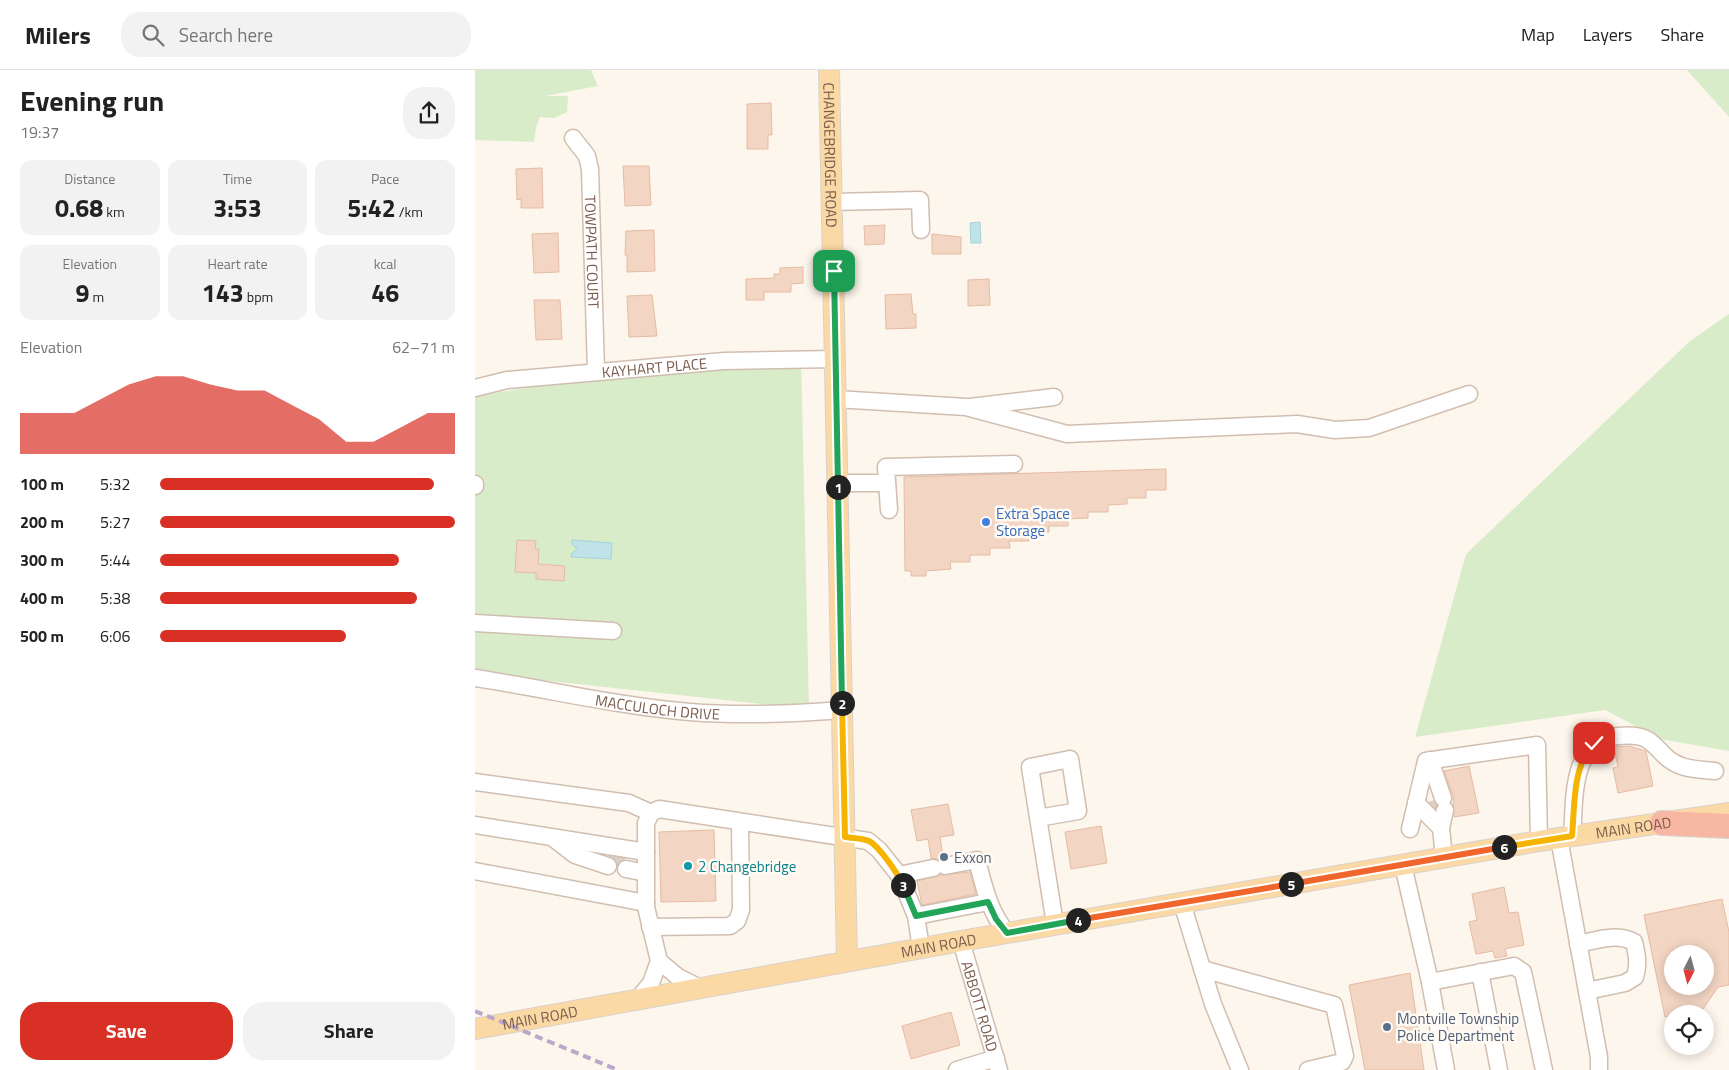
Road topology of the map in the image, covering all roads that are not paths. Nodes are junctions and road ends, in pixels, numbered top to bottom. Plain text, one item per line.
1 (829, 70) edge
2 (573, 138) dead end
3 (832, 202) junction
4 (921, 230) dead end
5 (835, 359) junction
6 (597, 371) junction
7 (475, 388) edge
8 (1469, 394) dead end
9 (1053, 397) dead end
10 (836, 399) junction
11 (966, 408) junction
12 (1014, 464) dead end
13 (838, 483) junction
14 (887, 483) junction
15 (889, 510) dead end
16 (475, 622) edge
17 (613, 631) dead end
18 (475, 678) edge
19 (842, 710) junction
20 (1430, 760) junction
21 (1715, 771) dead end
22 (475, 782) edge
23 (1416, 803) junction
24 (1440, 808) junction
25 (651, 813) junction
26 (1729, 813) edge
27 (1038, 818) dead end
28 (740, 822) junction
29 (1662, 823) junction
30 (475, 825) edge
31 (1729, 826) edge
32 (1410, 829) dead end
33 (551, 837) junction
34 (845, 837) junction
35 (1565, 837) junction
36 (1539, 841) junction
37 (1444, 858) junction
38 (609, 862) tunnel mouth
39 (646, 863) junction
40 (627, 865) tunnel mouth
41 (1403, 865) junction
42 (475, 871) edge
43 (899, 875) junction
44 (988, 902) junction
45 (646, 903) junction
46 (1181, 903) junction
47 (916, 916) junction
48 (1055, 924) junction
49 (650, 927) junction
50 (1007, 933) junction
51 (961, 941) junction
52 (1578, 944) junction
53 (921, 948) junction
54 (659, 961) junction
55 (847, 961) junction
56 (1202, 968) junction
57 (1480, 972) junction
58 (1430, 982) junction
59 (700, 988) junction
60 (1587, 991) junction
61 (638, 999) junction
62 (475, 1029) edge
63 (998, 1064) edge
64 (963, 1069) edge
65 (1240, 1070) edge
66 (1308, 1070) edge
67 (1446, 1070) edge
68 (1499, 1070) edge
69 (1544, 1070) edge
70 (1599, 1070) edge

1 - 3 main road, CHANGEBRIDGE ROAD
2 - 6 street, TOWPATH COURT
3 - 4 street
3 - 5 main road, CHANGEBRIDGE ROAD
5 - 6 street, KAYHART PLACE
5 - 10 main road, CHANGEBRIDGE ROAD
6 - 7 street, KAYHART PLACE
8 - 11 street
9 - 11 street
10 - 11 street
10 - 13 main road, CHANGEBRIDGE ROAD
12 - 14 street
13 - 14 street
13 - 19 main road, CHANGEBRIDGE ROAD
14 - 15 street
16 - 17 street
18 - 19 street, MACCULOCH DRIVE
19 - 34 main road, CHANGEBRIDGE ROAD
20 - 23 street
20 - 24 street
20 - 36 street
21 - 35 street
22 - 25 street
23 - 24 street
23 - 32 street
24 - 37 street
25 - 28 street
25 - 39 street
26 - 29 main road, MAIN ROAD
27 - 48 street
28 - 34 street
28 - 49 street
29 - 31 highway
29 - 35 main road, MAIN ROAD
30 - 33 street
33 - 38 street
33 - 39 street
34 - 43 street
34 - 55 main road, CHANGEBRIDGE ROAD
35 - 36 main road, MAIN ROAD
35 - 52 street
36 - 37 main road, MAIN ROAD
37 - 41 main road, MAIN ROAD
39 - 40 street
39 - 45 street
41 - 46 main road, MAIN ROAD
41 - 58 street
42 - 45 street
43 - 44 street
43 - 47 street
44 - 47 street
44 - 50 street
45 - 49 street
46 - 48 main road, MAIN ROAD
46 - 56 street
47 - 53 street
48 - 50 main road, MAIN ROAD
49 - 54 street
50 - 51 main road, MAIN ROAD
51 - 53 main road, MAIN ROAD
51 - 63 street, ABBOTT ROAD
52 - 60 street
52 - 60 street
53 - 55 main road, MAIN ROAD
54 - 59 street
54 - 61 street
55 - 59 main road, MAIN ROAD
56 - 65 street
56 - 66 street
57 - 58 street
57 - 68 street
57 - 69 street
58 - 67 street
59 - 61 main road, MAIN ROAD
60 - 70 street
61 - 62 main road, MAIN ROAD
63 - 64 street

